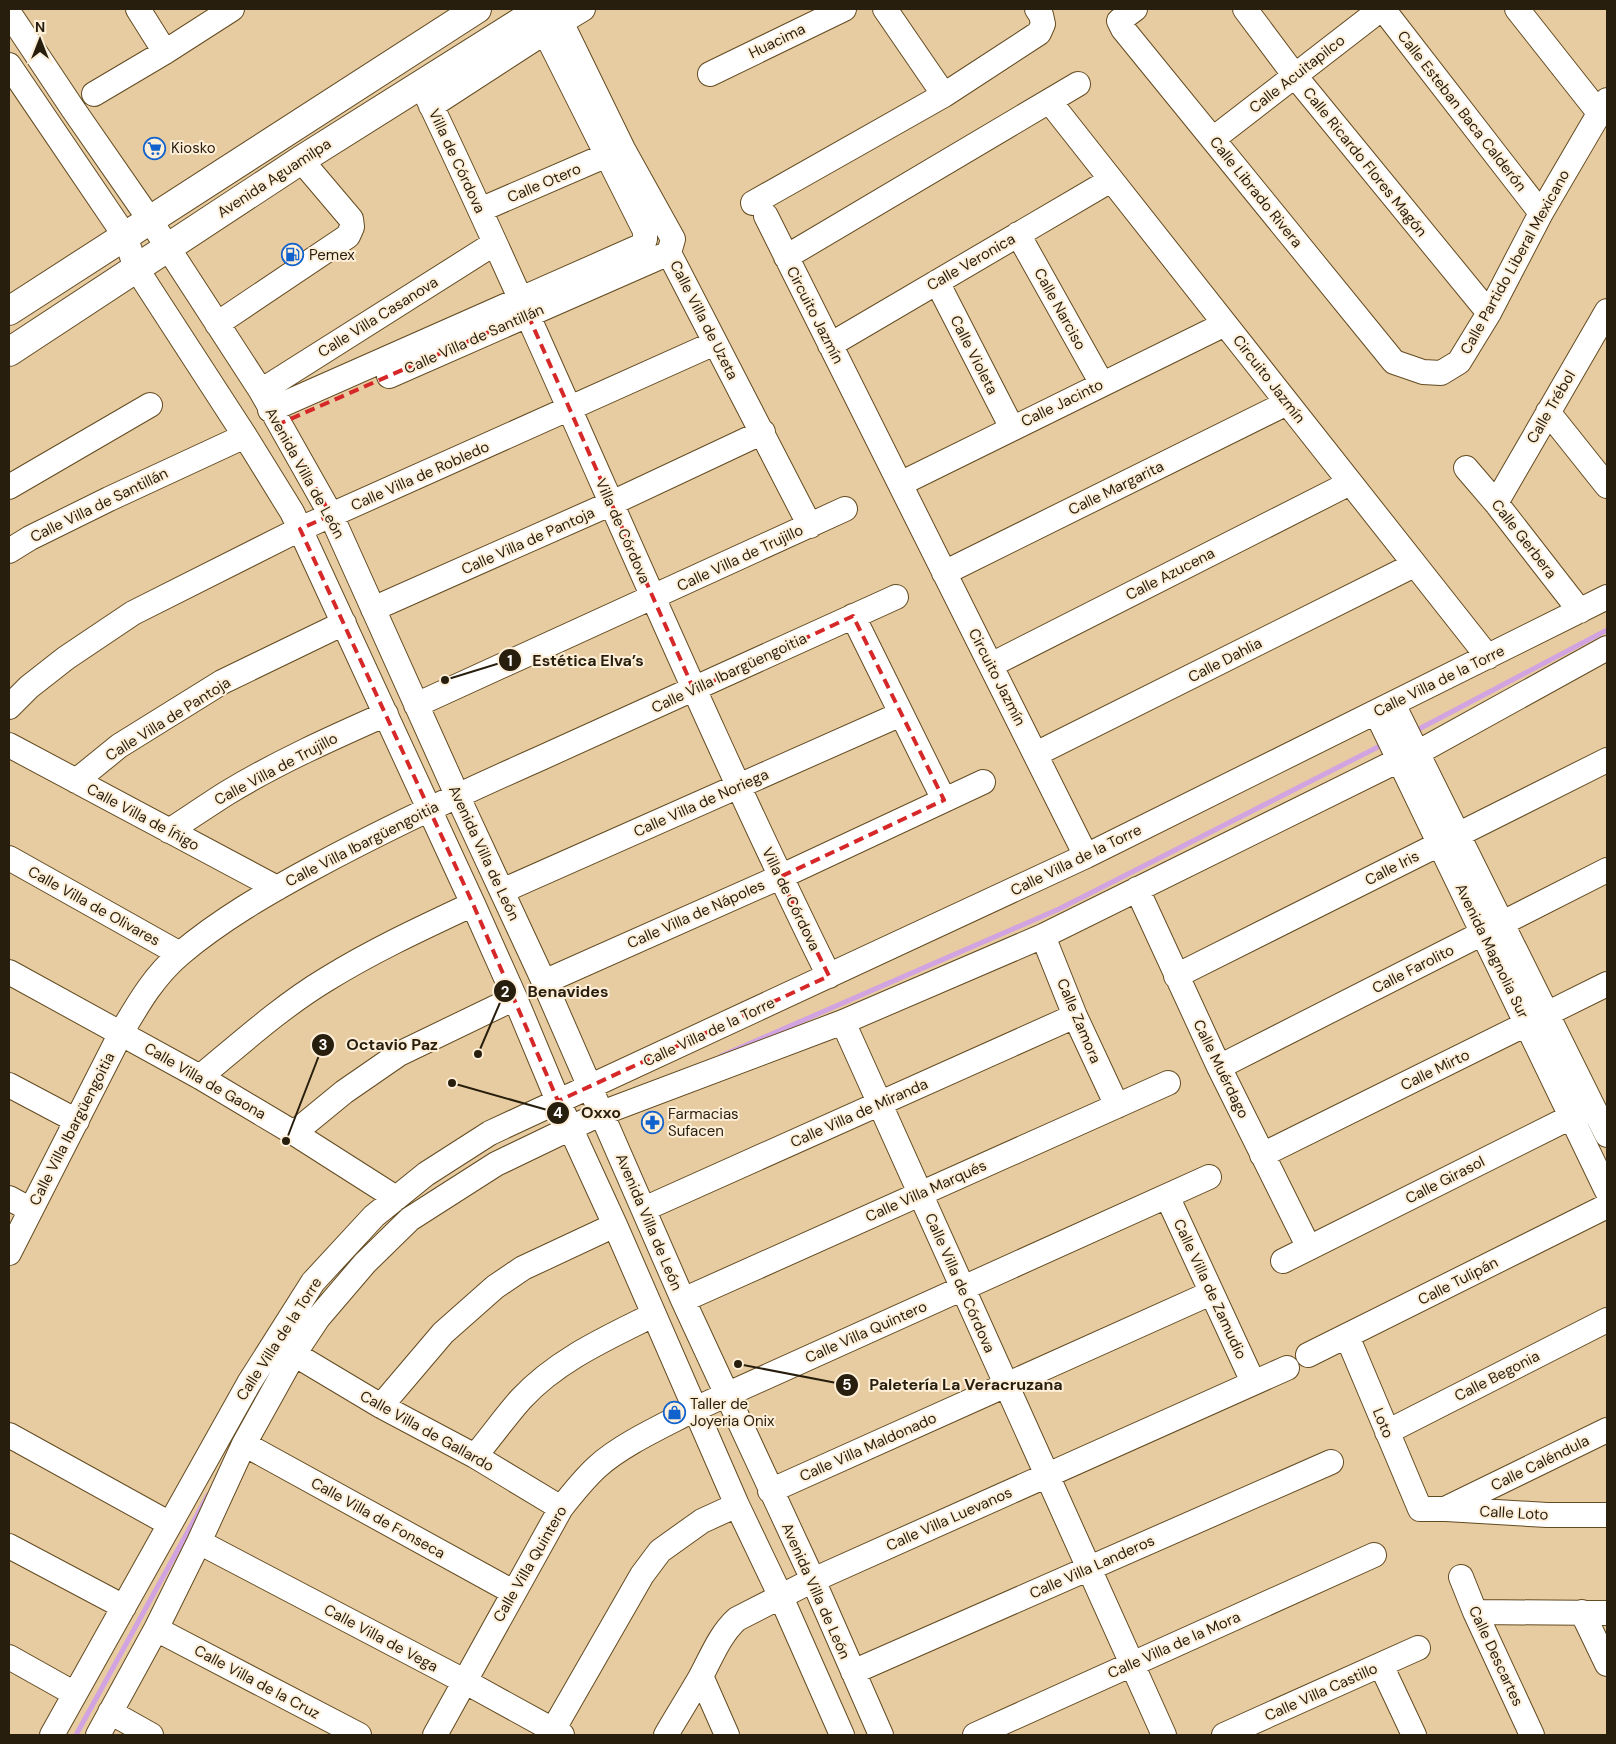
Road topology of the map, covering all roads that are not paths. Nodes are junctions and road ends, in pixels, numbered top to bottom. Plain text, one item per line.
1 (138, 9) edge
2 (232, 9) edge
3 (583, 9) edge
4 (844, 9) edge
5 (885, 9) edge
6 (1037, 9) edge
7 (1245, 9) edge
8 (1382, 9) edge
9 (1517, 9) edge
10 (476, 10) edge
11 (9, 13) edge
12 (1127, 15) edge
13 (545, 17) edge
14 (164, 52) junction
15 (9, 65) edge
16 (710, 74) dead end
17 (1295, 76) junction
18 (1078, 84) dead end
19 (94, 94) dead end
20 (426, 95) junction
21 (944, 95) junction
22 (1050, 102) junction
23 (1603, 107) edge
24 (1213, 139) junction
25 (607, 155) junction
26 (301, 160) junction
27 (1111, 180) junction
28 (480, 210) junction
29 (1542, 213) junction
30 (150, 220) junction
31 (1018, 234) junction
32 (124, 236) junction
33 (495, 243) junction
34 (168, 247) junction
35 (669, 253) junction
36 (786, 257) junction
37 (136, 268) junction
38 (937, 282) junction
39 (525, 308) junction
40 (9, 310) edge
41 (1607, 310) edge
42 (1489, 313) junction
43 (217, 324) junction
44 (1225, 324) junction
45 (715, 343) junction
46 (830, 345) junction
47 (9, 352) edge
48 (1394, 362) joint
49 (1102, 384) junction
50 (1288, 403) junction
51 (150, 405) dead end
52 (270, 408) junction
53 (570, 409) junction
54 (1548, 412) junction
55 (1012, 428) junction
56 (763, 432) junction
57 (245, 436) junction
58 (1466, 468) dead end
59 (900, 484) junction
60 (1350, 484) junction
61 (1607, 486) edge
62 (9, 487) edge
63 (612, 503) junction
64 (1496, 503) junction
65 (845, 509) dead end
66 (331, 515) junction
67 (810, 526) junction
68 (300, 529) junction
69 (9, 551) edge
70 (1414, 565) junction
71 (944, 573) junction
72 (896, 597) dead end
73 (653, 598) junction
74 (1607, 598) edge
75 (374, 610) junction
76 (1580, 611) junction
77 (853, 616) junction
78 (344, 624) junction
79 (1607, 648) edge
80 (1488, 657) junction
81 (991, 665) junction
82 (694, 690) junction
83 (416, 705) junction
84 (9, 707) edge
85 (1384, 708) junction
86 (386, 714) junction
87 (901, 714) junction
88 (9, 745) edge
89 (1036, 754) junction
90 (1408, 756) junction
91 (1607, 760) edge
92 (76, 781) junction
93 (983, 782) dead end
94 (738, 786) junction
95 (457, 795) junction
96 (944, 800) junction
97 (430, 809) junction
98 (169, 831) junction
99 (1449, 839) junction
100 (1086, 856) junction
101 (9, 858) edge
102 (1607, 870) edge
103 (780, 877) junction
104 (277, 888) junction
105 (1137, 889) junction
106 (502, 891) junction
107 (474, 904) junction
108 (1493, 929) junction
109 (1043, 936) junction
110 (180, 954) junction
111 (9, 972) edge
112 (829, 976) junction
113 (1176, 976) junction
114 (544, 982) junction
115 (1607, 984) edge
116 (515, 998) junction
117 (1075, 1016) junction
118 (1537, 1019) junction
119 (843, 1022) junction
120 (121, 1033) junction
121 (1220, 1067) junction
122 (200, 1077) junction
123 (1168, 1083) dead end
124 (9, 1085) edge
125 (590, 1088) junction
126 (558, 1101) junction
127 (1600, 1102) edge
128 (879, 1104) junction
129 (1117, 1106) junction
130 (602, 1113) junction
131 (1572, 1117) junction
132 (76, 1122) junction
133 (571, 1129) junction
134 (294, 1133) junction
135 (1607, 1135) edge
136 (1262, 1155) junction
137 (1209, 1177) dead end
138 (1607, 1191) edge
139 (920, 1194) junction
140 (1167, 1196) junction
141 (9, 1198) edge
142 (396, 1198) junction
143 (1607, 1206) edge
144 (644, 1209) junction
145 (31, 1210) junction
146 (615, 1225) junction
147 (1309, 1248) junction
148 (9, 1253) edge
149 (1283, 1261) dead end
150 (962, 1288) junction
151 (1211, 1293) junction
152 (683, 1300) junction
153 (653, 1315) junction
154 (1607, 1320) edge
155 (1347, 1336) junction
156 (294, 1354) junction
157 (1308, 1356) dead end
158 (1287, 1368) dead end
159 (1253, 1382) junction
160 (1006, 1385) junction
161 (726, 1395) junction
162 (381, 1406) junction
163 (695, 1409) junction
164 (1607, 1430) edge
165 (1387, 1432) junction
166 (9, 1435) edge
167 (244, 1444) junction
168 (475, 1456) junction
169 (1331, 1462) dead end
170 (1530, 1468) junction
171 (1047, 1475) junction
172 (770, 1491) junction
173 (736, 1505) junction
174 (561, 1508) junction
175 (1420, 1509) joint
176 (1446, 1509) junction
177 (1547, 1515) junction
178 (1607, 1515) edge
179 (170, 1524) junction
180 (199, 1542) junction
181 (9, 1546) edge
182 (1374, 1555) dead end
183 (1089, 1568) junction
184 (1461, 1577) dead end
185 (813, 1580) junction
186 (513, 1592) junction
187 (781, 1597) junction
188 (124, 1608) junction
189 (1475, 1612) junction
190 (1582, 1612) junction
191 (1607, 1612) edge
192 (156, 1630) junction
193 (1418, 1648) dead end
194 (9, 1657) edge
195 (1132, 1664) junction
196 (1381, 1664) junction
197 (1607, 1664) edge
198 (853, 1672) junction
199 (701, 1676) junction
200 (464, 1681) junction
201 (75, 1694) junction
202 (110, 1712) junction
203 (558, 1733) edge
204 (52, 1735) edge
205 (98, 1735) edge
206 (151, 1735) edge
207 (359, 1735) edge
208 (435, 1735) edge
209 (666, 1735) edge
210 (727, 1735) edge
211 (842, 1735) edge
212 (881, 1735) edge
213 (975, 1735) edge
214 (1164, 1735) edge
215 (1224, 1735) edge
216 (1414, 1735) edge
217 (1532, 1735) edge

1 - 14 street
2 - 14 street
3 - 13 street
4 - 16 street, Huacima
5 - 21 street
6 - 21 street
7 - 17 street, Calle Ricardo Flores Magón
8 - 17 street, Calle Acuitapilco
8 - 29 street, Calle Esteban Baca Calderón
9 - 23 street
10 - 30 main road
11 - 30 street, Avenida Villa de León
12 - 24 street, Calle Librado Rivera
13 - 20 main road, Avenida Aguamilpa
13 - 25 street
13 - 35 street, Calle Villa de Uzeta
14 - 19 street
15 - 32 street, Avenida Villa de León
17 - 24 street, Calle Acuitapilco
17 - 42 street, Calle Ricardo Flores Magón
18 - 22 street, Circuito Jazmín
20 - 26 main road, Avenida Aguamilpa
20 - 28 street, Villa de Córdova
21 - 36 street, Circuito Jazmín
22 - 27 street, Circuito Jazmín
22 - 36 street, Circuito Jazmín
23 - 29 street, Calle Partido Liberal Mexicano
24 - 48 street, Calle Librado Rivera
25 - 28 street, Calle Otero
25 - 39 street, Calle Villa de Santillán
26 - 34 main road, Avenida Aguamilpa
26 - 43 street
27 - 31 street, Calle Veronica
27 - 44 street, Circuito Jazmín
28 - 33 street, Villa de Córdova
29 - 42 street, Calle Partido Liberal Mexicano
30 - 32 main road
30 - 34 street, Avenida Villa de León
31 - 38 street, Calle Veronica
31 - 49 street, Calle Narciso
32 - 37 street, Avenida Villa de León
32 - 40 main road
33 - 39 street, Villa de Córdova
33 - 52 street, Calle Villa Casanova
34 - 37 main road, Avenida Aguamilpa
34 - 43 street, Avenida Villa de León
35 - 39 street, Calle Villa de Santillán
35 - 45 street, Calle Villa de Uzeta
36 - 46 street, Circuito Jazmín
37 - 47 main road, Avenida Aguamilpa
37 - 57 street, Avenida Villa de León
38 - 46 street, Calle Veronica
38 - 55 street, Calle Violeta
39 - 52 street, Calle Villa de Santillán
39 - 53 street, Villa de Córdova
41 - 54 street, Calle Trébol
42 - 48 street, Calle Partido Liberal Mexicano
43 - 52 street, Avenida Villa de León
44 - 49 street, Calle Jacinto
44 - 50 street, Circuito Jazmín
45 - 53 street, Calle Villa de Robledo
45 - 56 street, Calle Villa de Uzeta
46 - 59 street, Circuito Jazmín
49 - 55 street, Calle Jacinto
50 - 60 street, Circuito Jazmín
50 - 71 street, Calle Margarita
51 - 62 street
52 - 66 street, Avenida Villa de León
53 - 63 street, Villa de Córdova
53 - 66 street, Calle Villa de Robledo
54 - 61 street
54 - 64 street, Calle Trébol
55 - 59 street, Calle Jacinto
56 - 63 street, Calle Villa de Pantoja
56 - 67 street, Calle Villa de Uzeta
57 - 68 street, Avenida Villa de León
57 - 69 street, Calle Villa de Santillán
58 - 64 street, Calle Gerbera
59 - 71 street, Circuito Jazmín
60 - 70 street, Circuito Jazmín
60 - 81 street, Calle Azucena
63 - 73 street, Villa de Córdova
63 - 75 street, Calle Villa de Pantoja
64 - 76 street, Calle Gerbera
65 - 67 street, Calle Villa de Trujillo
66 - 68 street, Calle Villa de Robledo
66 - 75 street, Avenida Villa de León
67 - 73 street, Calle Villa de Trujillo
68 - 78 street, Avenida Villa de León
68 - 84 street, Calle Villa de Robledo
70 - 80 street, Circuito Jazmín
70 - 89 street, Calle Dahlia
71 - 81 street, Circuito Jazmín
72 - 77 street, Calle Villa Ibargüengoitia
73 - 82 street, Villa de Córdova
73 - 83 street, Calle Villa de Trujillo
74 - 76 street, Calle Villa de la Torre
75 - 83 street, Avenida Villa de León
76 - 80 street, Calle Villa de la Torre
77 - 82 street, Calle Villa Ibargüengoitia
77 - 87 street
78 - 86 street, Avenida Villa de León
78 - 92 street, Calle Villa de Pantoja
79 - 90 street, Calle Villa de la Torre
80 - 85 street, Calle Villa de la Torre
81 - 89 street, Circuito Jazmín
82 - 94 street, Villa de Córdova
82 - 95 street, Calle Villa Ibargüengoitia
83 - 95 street, Avenida Villa de León
85 - 90 street, Avenida Magnolia Sur
85 - 100 street, Calle Villa de la Torre
86 - 97 street, Avenida Villa de León
86 - 98 street, Calle Villa de Trujillo
87 - 94 street, Calle Villa de Noriega
87 - 96 street
88 - 92 street, Calle Villa de Íñigo
89 - 100 street, Circuito Jazmín
90 - 99 street, Avenida Magnolia Sur
90 - 105 street, Calle Villa de la Torre
91 - 99 street, Calle Iris
92 - 98 street, Calle Villa de Íñigo
93 - 96 street, Calle Villa de Nápoles
94 - 103 street, Villa de Córdova
94 - 106 street, Calle Villa de Noriega
95 - 97 street, Calle Villa Ibargüengoitia
95 - 106 street, Avenida Villa de León
96 - 103 street, Calle Villa de Nápoles
97 - 104 street, Calle Villa Ibargüengoitia
97 - 107 street, Avenida Villa de León
98 - 104 street, Calle Villa de Íñigo
99 - 108 street, Avenida Magnolia Sur
99 - 113 street, Calle Iris
100 - 112 street, Calle Villa de la Torre
101 - 110 street, Calle Villa de Olivares
102 - 108 street, Calle Farolito
103 - 112 street, Villa de Córdova
103 - 114 street, Calle Villa de Nápoles
104 - 110 street, Calle Villa Ibargüengoitia
105 - 109 street, Calle Villa de la Torre
105 - 113 street, Calle Muérdago
106 - 114 street, Avenida Villa de León
107 - 116 street, Avenida Villa de León
107 - 122 street
108 - 118 street, Avenida Magnolia Sur
108 - 121 street, Calle Farolito
109 - 117 street, Calle Zamora
109 - 119 street, Calle Villa de la Torre
110 - 120 street, Calle Villa Ibargüengoitia
111 - 120 street, Calle Villa de Gaona
112 - 125 street, Calle Villa de la Torre
113 - 121 street, Calle Muérdago
114 - 125 street, Avenida Villa de León
115 - 118 street, Calle Mirto
116 - 126 street, Avenida Villa de León
116 - 134 street
117 - 128 street, Calle Villa de Miranda
117 - 129 street, Calle Zamora
118 - 127 street, Avenida Magnolia Sur
118 - 131 street, Avenida Magnolia Sur
118 - 136 street, Calle Mirto
119 - 128 street, Calle Villa de Córdova
119 - 130 street, Calle Villa de la Torre
120 - 122 street, Calle Villa de Gaona
120 - 132 street, Calle Villa Ibargüengoitia
121 - 136 street, Calle Muérdago
122 - 134 street, Calle Villa de Gaona
123 - 129 street, Calle Villa Marqués
124 - 132 street
125 - 126 street, Calle Villa de la Torre
125 - 130 street, Avenida Villa de León
126 - 133 street, Avenida Villa de León
126 - 142 street, Calle Villa de la Torre
127 - 131 street, Calle Girasol
127 - 135 street, Avenida Magnolia Sur
128 - 139 street, Calle Villa de Córdova
128 - 144 street, Calle Villa de Miranda
129 - 139 street, Calle Villa Marqués
130 - 133 street, Calle Villa de la Torre
130 - 144 street, Avenida Villa de León
131 - 138 street, Avenida Magnolia Sur
131 - 147 street, Calle Girasol
132 - 145 street, Calle Villa Ibargüengoitia
133 - 146 street, Avenida Villa de León
133 - 156 street, Calle Villa de la Torre
134 - 142 street, Calle Villa de Gaona
136 - 147 street, Calle Muérdago
137 - 140 street, Calle Villa Quintero
139 - 150 street, Calle Villa de Córdova
139 - 152 street, Calle Villa Marqués
140 - 150 street, Calle Villa Quintero
140 - 151 street, Calle Villa de Zamudio
141 - 145 street
142 - 179 street, Calle Villa de la Torre
143 - 155 street, Calle Tulipán
144 - 152 street, Avenida Villa de León
145 - 148 street, Calle Villa Ibargüengoitia
146 - 153 street, Avenida Villa de León
146 - 162 street
147 - 149 street, Calle Girasol
150 - 160 street, Calle Villa de Córdova
150 - 161 street, Calle Villa Quintero
151 - 159 street, Calle Villa de Zamudio
151 - 160 street, Calle Villa Maldonado
152 - 161 street, Avenida Villa de León
153 - 163 street, Avenida Villa de León
153 - 168 street
154 - 165 street, Calle Begonia
155 - 157 street, Calle Tulipán
155 - 165 street, Loto
156 - 162 street, Calle Villa de Gallardo
156 - 167 street, Calle Villa de la Torre
158 - 159 street, Calle Villa Luevanos
159 - 171 street, Calle Villa Luevanos
160 - 171 street, Calle Villa de Córdova
160 - 172 street, Calle Villa Maldonado
161 - 163 street, Calle Villa Quintero
161 - 172 street, Avenida Villa de León
162 - 168 street, Calle Villa de Gallardo
163 - 173 street, Avenida Villa de León
163 - 174 street, Calle Villa Quintero
164 - 170 street, Calle Caléndula
165 - 175 street, Loto
166 - 179 street
167 - 180 street, Calle Villa de la Torre
167 - 186 street, Calle Villa de Fonseca
168 - 174 street, Calle Villa de Gallardo
169 - 183 street, Calle Villa Landeros
170 - 176 street, Calle Caléndula
170 - 177 street
171 - 183 street, Calle Villa de Córdova
171 - 185 street, Calle Villa Luevanos
172 - 185 street, Avenida Villa de León
173 - 187 street, Avenida Villa de León
173 - 203 street
174 - 186 street, Calle Villa Quintero
175 - 176 street, Calle Loto
176 - 177 street, Calle Loto
177 - 178 street, Calle Loto
179 - 188 street, Calle Villa de la Torre
180 - 192 street, Calle Villa de la Torre
180 - 200 street, Calle Villa de Vega
181 - 188 street
182 - 195 street, Calle Villa de la Mora
183 - 195 street, Calle Villa de Córdova
183 - 198 street, Calle Villa Landeros
184 - 189 street, Calle Descartes
185 - 187 street, Calle Villa Luevanos
185 - 198 street, Avenida Villa de León
186 - 200 street, Calle Villa Quintero
187 - 199 street, Calle Villa Luevanos
187 - 211 street, Avenida Villa de León
188 - 201 street, Calle Villa de la Torre
189 - 190 street
189 - 217 street, Calle Descartes
190 - 191 street
190 - 197 street
192 - 202 street, Calle Villa de la Torre
192 - 207 street, Calle Villa de la Cruz
193 - 196 street, Calle Villa Castillo
194 - 201 street
195 - 213 street, Calle Villa de la Mora
195 - 214 street, Calle Villa de Córdova
196 - 215 street, Calle Villa Castillo
196 - 216 street
198 - 212 street, Avenida Villa de León
199 - 209 street, Calle Villa Luevanos
199 - 210 street
200 - 203 street, Calle Villa de Vega
200 - 208 street, Calle Villa Quintero
201 - 204 street, Calle Villa de la Torre
202 - 205 street, Calle Villa de la Torre
202 - 206 street

